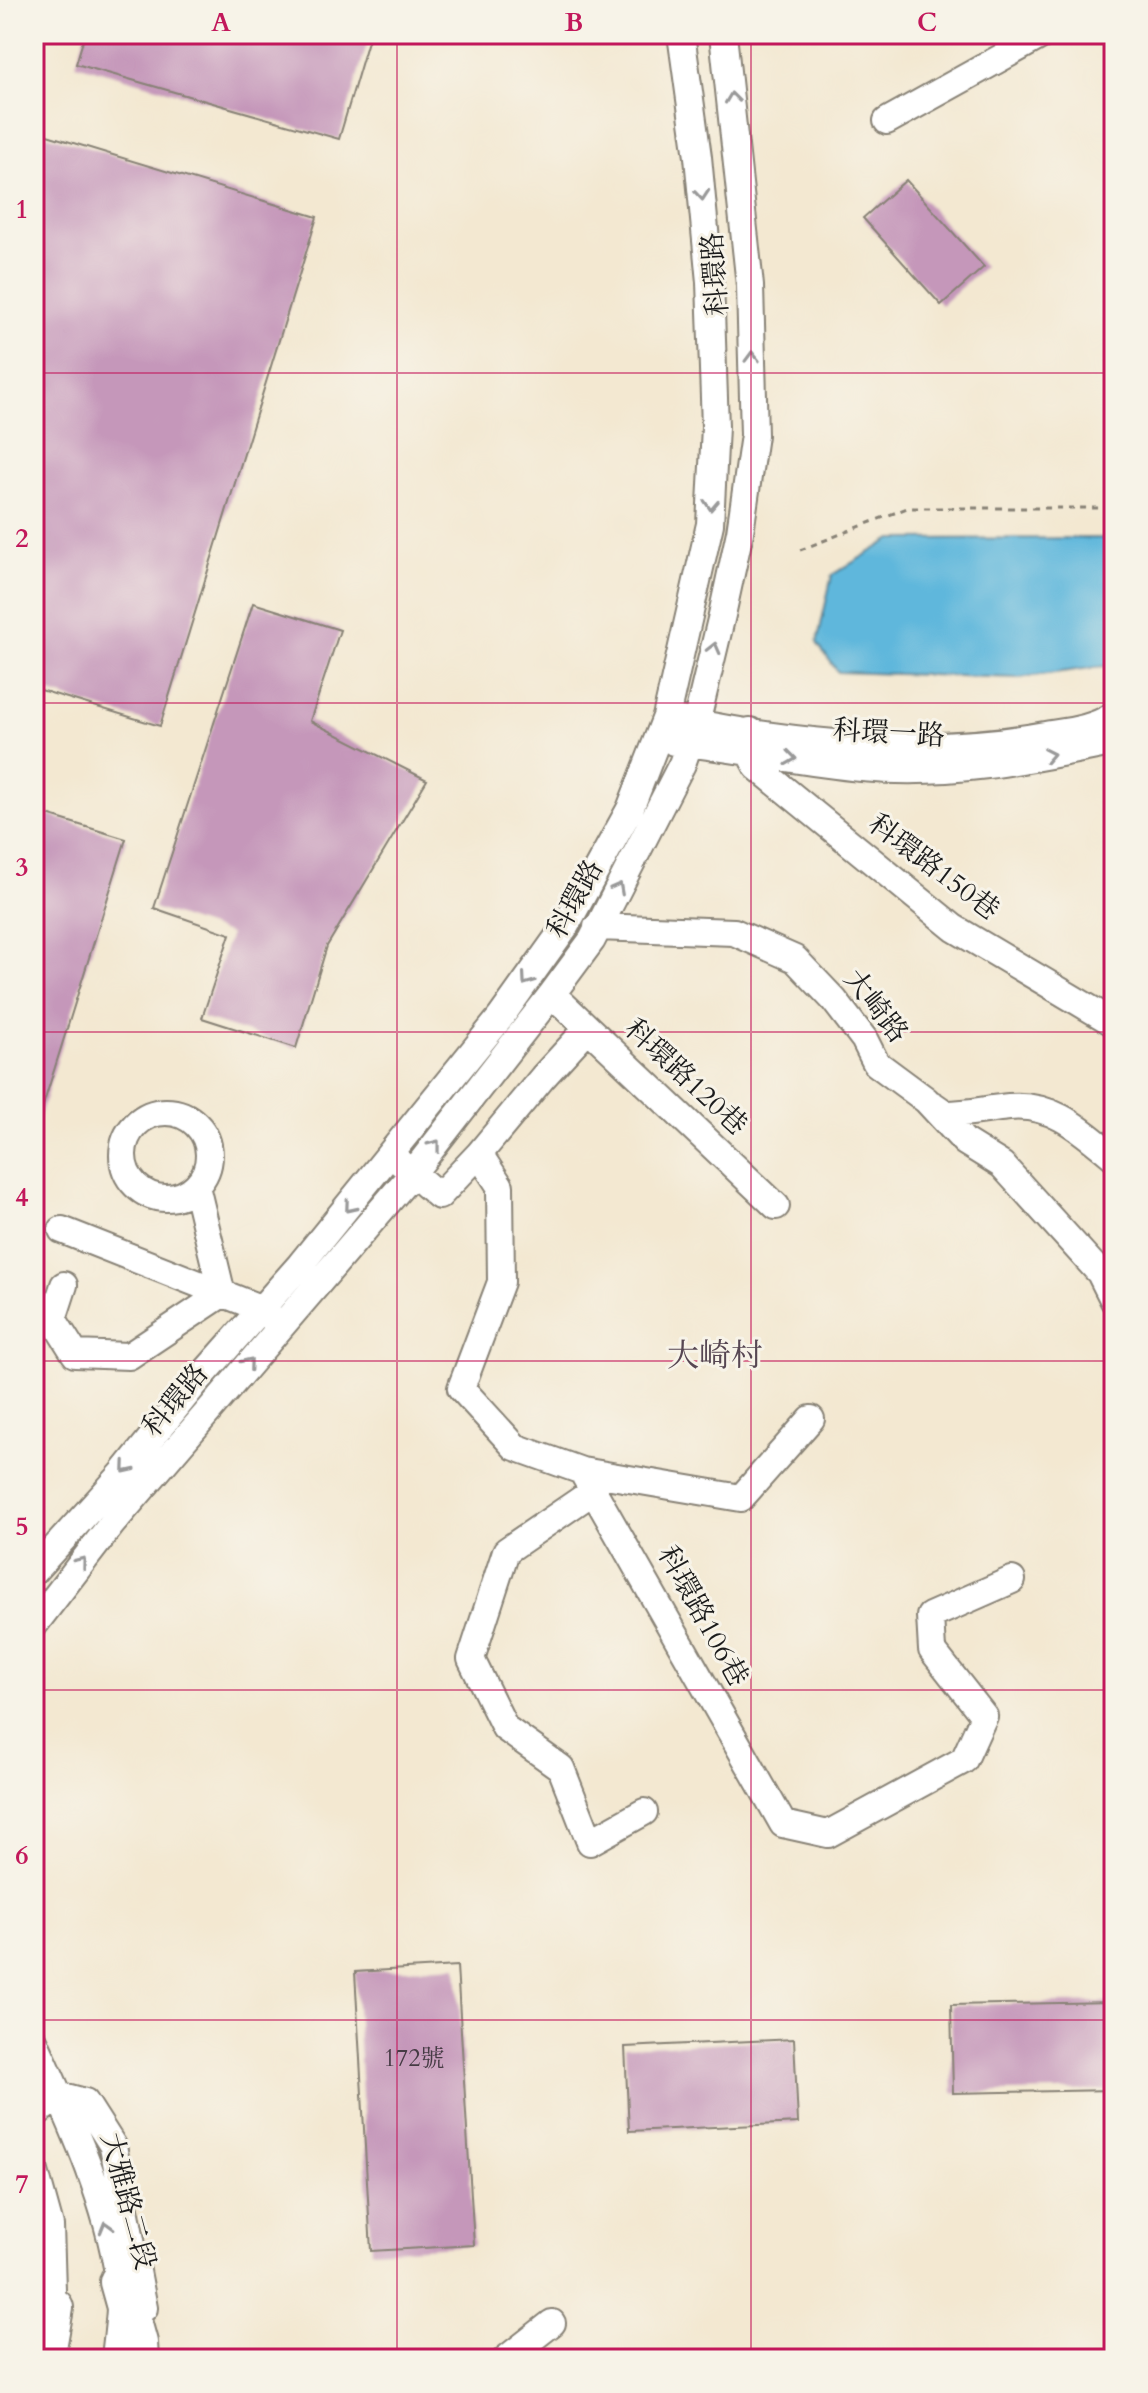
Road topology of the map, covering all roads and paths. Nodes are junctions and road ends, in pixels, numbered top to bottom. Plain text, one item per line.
1 (681, 34) edge
2 (723, 34) edge
3 (1044, 34) edge
4 (887, 121) dead end
5 (1114, 508) edge
6 (800, 550) dead end
7 (1114, 715) edge
8 (662, 729) junction
9 (693, 733) junction
10 (1114, 738) edge
11 (749, 741) junction
12 (597, 927) junction
13 (552, 994) junction
14 (1114, 1023) edge
15 (588, 1028) junction
16 (926, 1100) junction
17 (479, 1154) junction
18 (393, 1155) junction
19 (1114, 1157) edge
20 (412, 1174) junction
21 (196, 1186) dead end
22 (776, 1206) dead end
23 (62, 1230) dead end
24 (64, 1285) dead end
25 (222, 1294) junction
26 (1114, 1301) edge
27 (271, 1318) junction
28 (811, 1419) dead end
29 (589, 1480) junction
30 (34, 1571) edge
31 (1012, 1580) dead end
32 (34, 1625) edge
33 (644, 1812) dead end
34 (34, 2040) edge
35 (59, 2095) junction
36 (34, 2115) edge
37 (34, 2168) edge
38 (120, 2282) junction
39 (53, 2308) junction
40 (552, 2323) dead end
41 (44, 2359) edge
42 (56, 2359) edge
43 (115, 2359) edge
44 (138, 2359) edge
45 (149, 2359) edge
46 (506, 2359) edge

1 -> 8 street, 科環路
9 -> 2 street, 科環路
3 - 4 street
5 - 6 path
7 - 11 street, 科環一路
8 - 9 street, 科環一路
8 -> 18 street, 科環路
9 - 11 street, 科環一路
12 -> 9 street, 科環路
11 -> 10 street, 科環一路
11 - 14 street, 科環路150巷
12 - 13 street, 科環路
12 - 16 street, 大崎路
13 - 15 street, 科環路120巷
20 -> 13 street, 科環路
15 - 17 street
15 - 22 street, 科環路120巷
16 - 19 street
16 - 26 street, 大崎路
17 - 20 street
17 - 29 street
18 - 20 street
18 -> 27 street, 科環路
20 - 27 street, 科環路
21 - 25 street
23 - 25 street
24 - 25 street
25 - 27 street
27 -> 30 street, 科環路
32 -> 27 street, 科環路
28 - 29 street
29 - 31 street, 科環路106巷
29 - 33 street
34 - 35 street
35 - 36 street
38 -> 35 street, 大雅路二段
35 - 45 street
37 - 39 street
38 - 43 street, 大雅路二段
38 - 44 highway
39 - 41 highway
39 - 42 street
40 - 46 street

